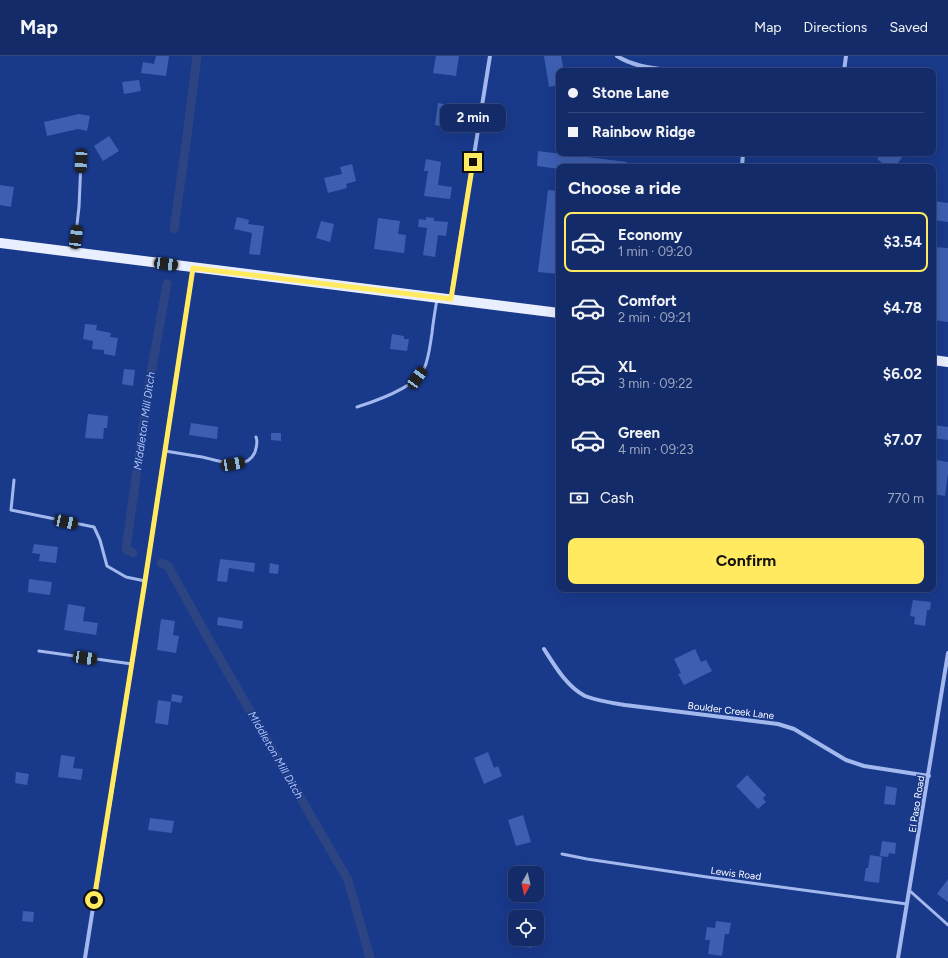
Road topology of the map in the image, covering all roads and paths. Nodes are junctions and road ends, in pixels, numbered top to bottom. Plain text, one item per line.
1 (490, 56) edge
2 (617, 56) edge
3 (846, 56) edge
4 (650, 68) edge
5 (844, 68) edge
6 (81, 161) dead end
7 (0, 243) edge
8 (74, 253) junction
9 (193, 268) junction
10 (437, 298) junction
11 (451, 299) junction
12 (556, 313) edge
13 (936, 360) edge
14 (948, 362) edge
15 (357, 407) dead end
16 (256, 437) dead end
17 (165, 451) junction
18 (14, 480) dead end
19 (145, 581) junction
20 (544, 649) dead end
21 (39, 651) dead end
22 (948, 653) edge
23 (132, 664) junction
24 (929, 776) junction
25 (562, 854) dead end
26 (910, 891) junction
27 (907, 904) junction
28 (948, 925) edge
29 (85, 958) edge
30 (898, 958) edge

1 - 11 street
2 - 4 street
3 - 5 street
6 - 8 lane
7 - 8 main road
8 - 9 main road
9 - 10 main road
9 - 17 street
10 - 11 main road
10 - 15 lane
11 - 12 main road
13 - 14 main road
16 - 17 lane
17 - 19 street
18 - 19 lane
19 - 23 street
20 - 24 street, Boulder Creek Lane
21 - 23 lane
22 - 24 street, El Paso Road
23 - 29 street
24 - 26 street, El Paso Road
25 - 27 lane, Lewis Road
26 - 27 street, El Paso Road
26 - 28 lane
27 - 30 street, El Paso Road

